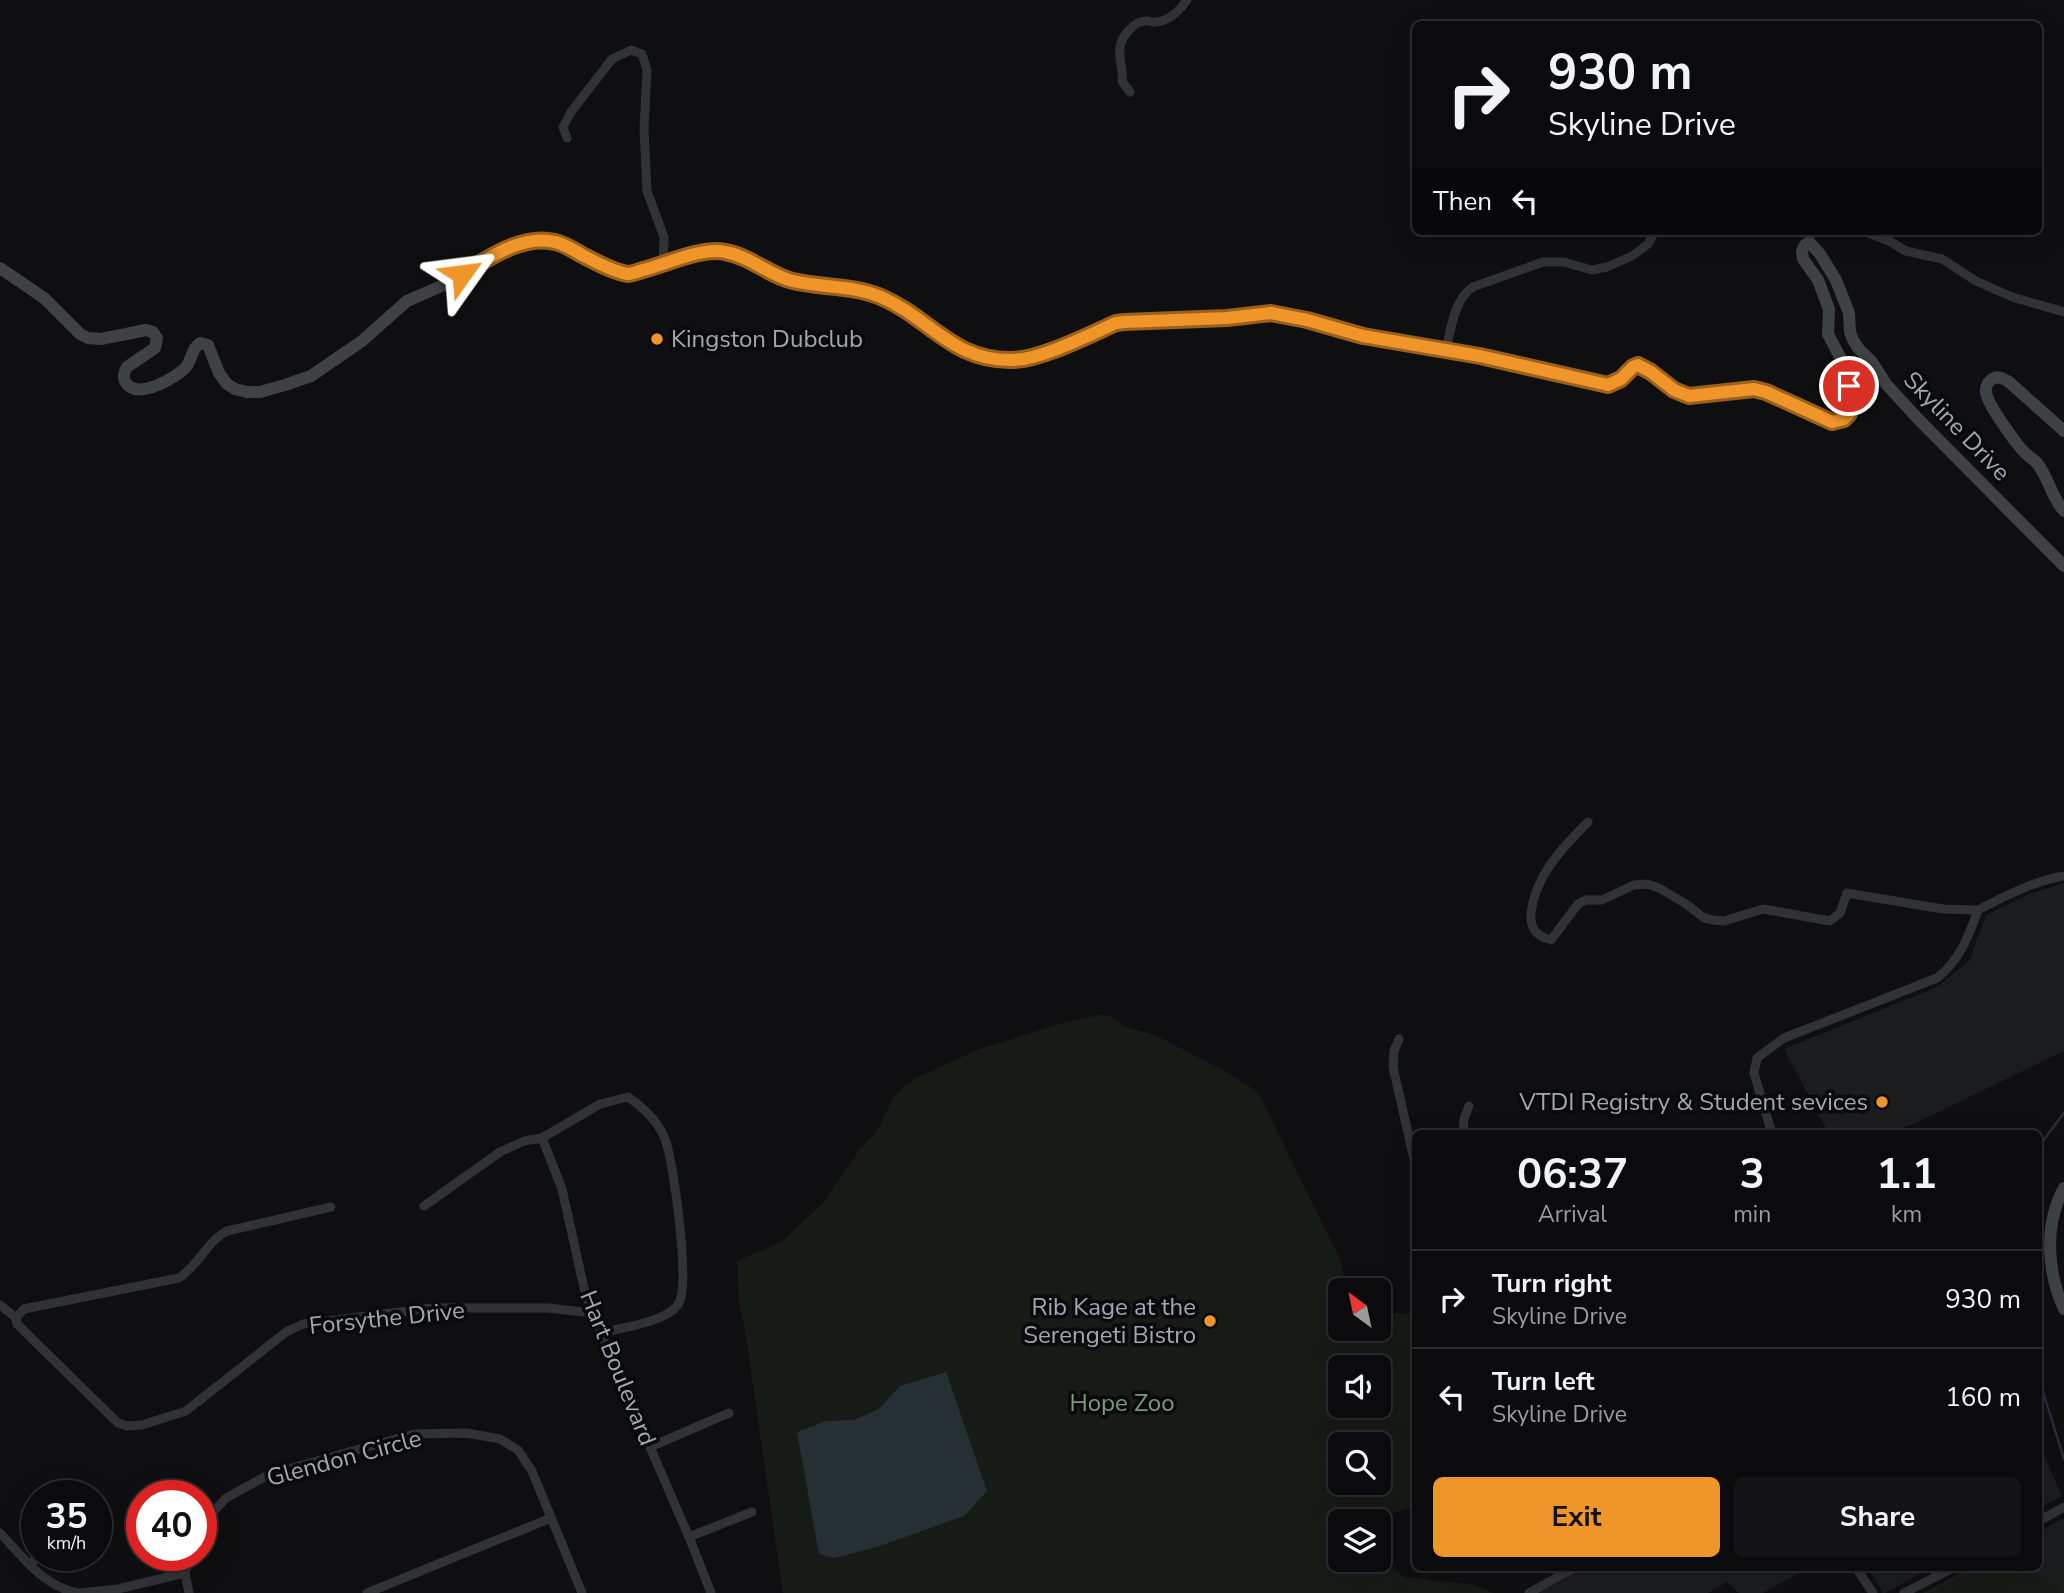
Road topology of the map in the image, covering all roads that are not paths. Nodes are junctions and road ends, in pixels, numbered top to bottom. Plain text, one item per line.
1 (1187, 0) edge
2 (1130, 92) dead end
3 (567, 138) dead end
4 (1653, 235) edge
5 (1812, 235) edge
6 (1875, 235) edge
7 (1805, 246) junction
8 (663, 265) junction
9 (0, 268) edge
10 (2064, 312) edge
11 (1446, 350) junction
12 (2064, 431) edge
13 (2064, 511) edge
14 (2064, 566) edge
15 (1588, 822) dead end
16 (2064, 876) edge
17 (1978, 910) junction
18 (1399, 1039) dead end
19 (1469, 1106) dead end
20 (1463, 1130) edge
21 (1771, 1130) edge
22 (542, 1138) junction
23 (1412, 1150) edge
24 (2064, 1188) edge
25 (424, 1206) dead end
26 (331, 1207) dead end
27 (0, 1305) edge
28 (2064, 1309) edge
29 (592, 1313) junction
30 (16, 1318) junction
31 (600, 1333) junction
32 (729, 1413) dead end
33 (650, 1447) junction
34 (2063, 1507) edge
35 (217, 1508) edge
36 (751, 1512) dead end
37 (551, 1518) junction
38 (2042, 1519) edge
39 (0, 1533) edge
40 (689, 1537) junction
41 (21, 1555) edge
42 (38, 1571) edge
43 (1569, 1571) edge
44 (1858, 1571) edge
45 (1947, 1571) edge
46 (185, 1573) joint
47 (79, 1593) edge
48 (189, 1593) edge
49 (367, 1593) edge
50 (582, 1593) edge
51 (711, 1593) edge
52 (1530, 1593) edge
53 (1873, 1593) edge
54 (1904, 1593) edge

1 - 2 street
3 - 8 street
4 - 11 street
5 - 7 street
6 - 10 street
7 - 11 street
7 - 14 street, Skyline Drive
8 - 9 street
8 - 11 street
12 - 13 street, Skyline Drive
15 - 17 street
16 - 17 street
17 - 21 street
18 - 23 street
19 - 20 street
22 - 25 street
22 - 29 street, Hart Boulevard
22 - 31 street
24 - 28 street
26 - 30 street
27 - 30 street
29 - 30 street, Forsythe Drive
29 - 31 street, Hart Boulevard
31 - 33 street, Hart Boulevard
32 - 33 street
33 - 40 street, Hart Boulevard
34 - 38 street
35 - 37 street, Glendon Circle
36 - 40 street
37 - 49 street
37 - 50 street, Glendon Circle
39 - 41 street
40 - 51 street, Hart Boulevard
42 - 47 street
43 - 52 street
44 - 53 street
45 - 54 street
46 - 47 street
46 - 48 street

